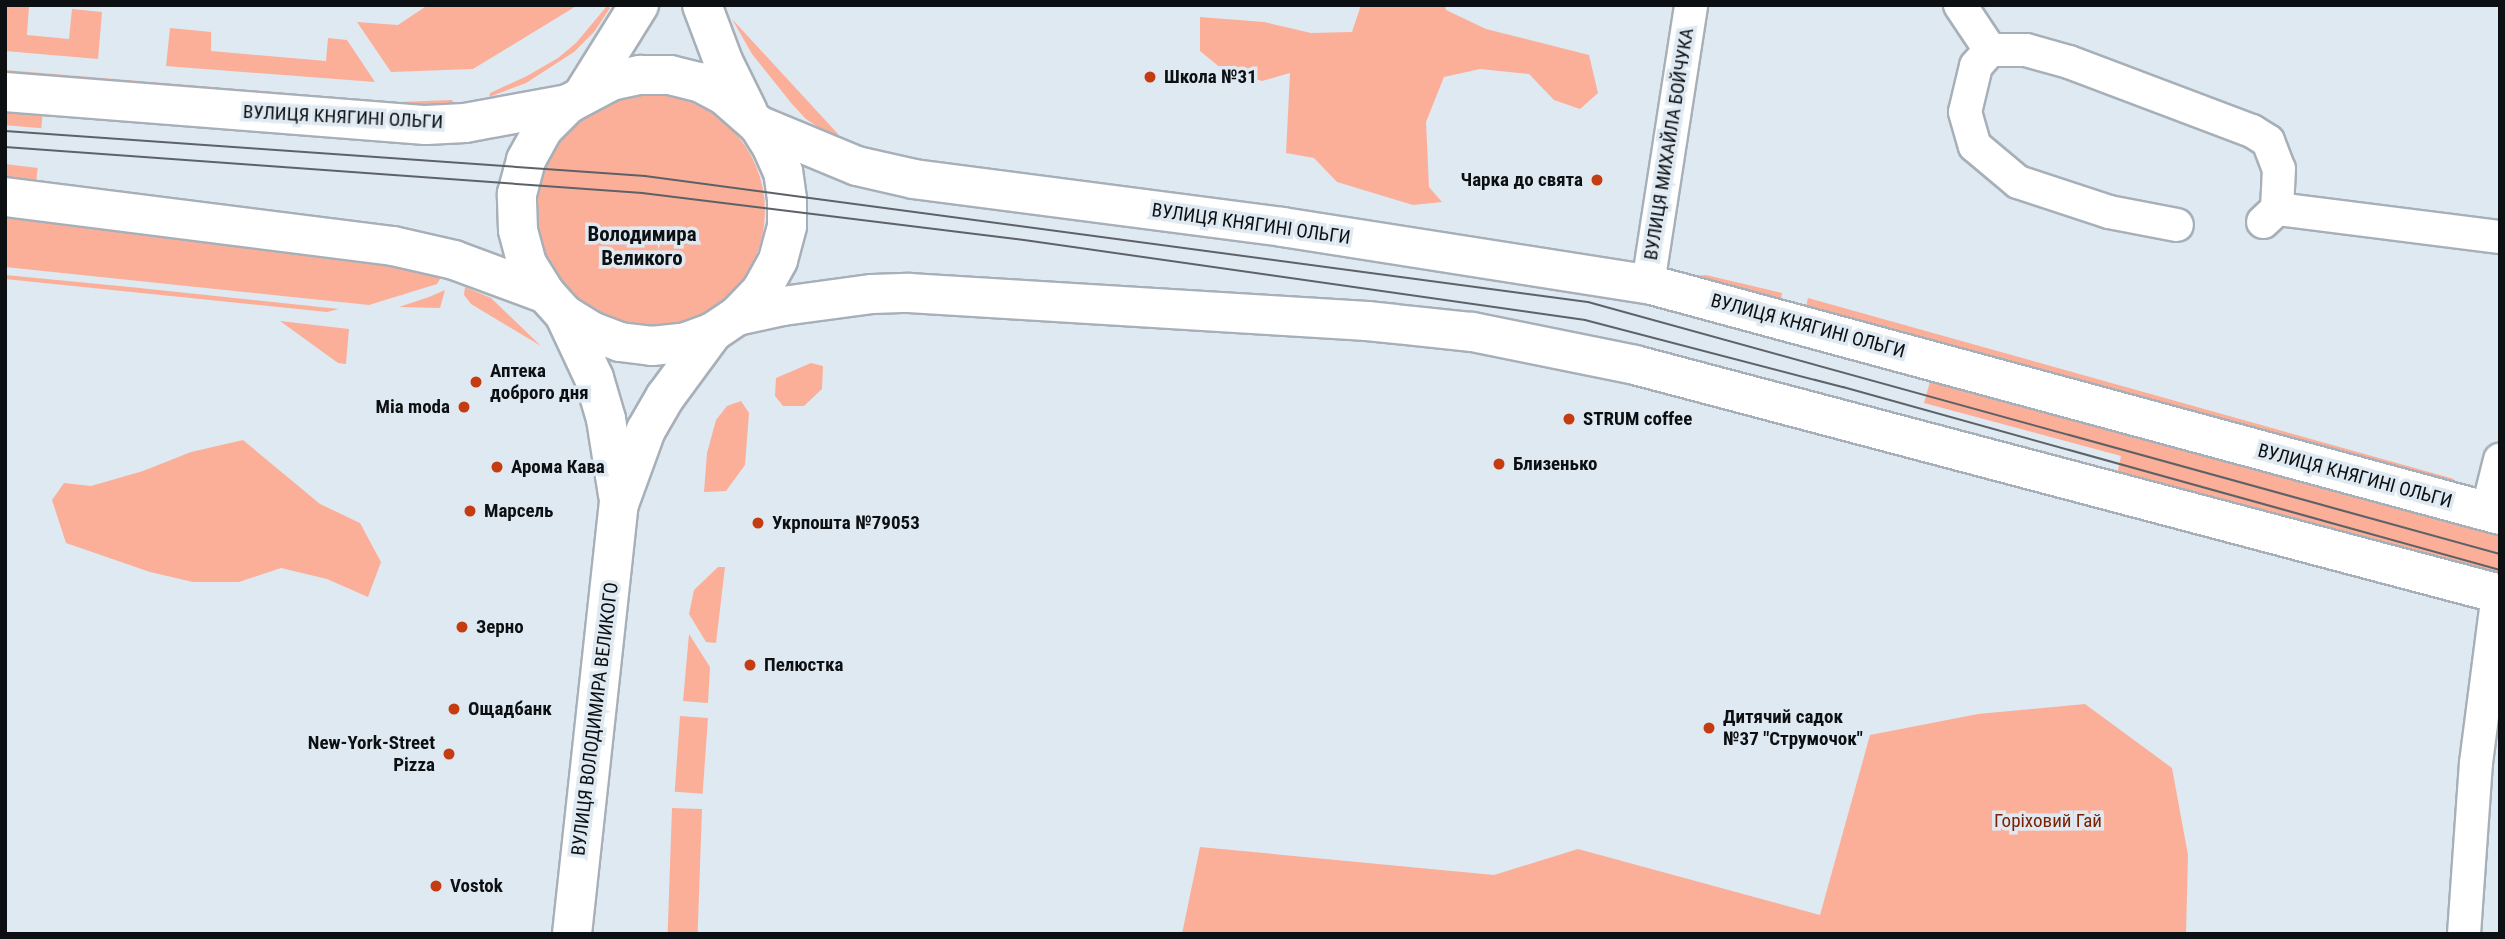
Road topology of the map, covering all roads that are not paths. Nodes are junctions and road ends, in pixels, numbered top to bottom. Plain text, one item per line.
1 (639, 5) edge
2 (702, 5) edge
3 (1691, 5) edge
4 (1960, 5) edge
5 (1990, 50) junction
6 (5, 92) edge
7 (576, 98) junction
8 (753, 119) junction
9 (5, 197) edge
10 (2177, 225) dead end
11 (2500, 237) edge
12 (1648, 284) junction
13 (555, 304) junction
14 (725, 324) junction
15 (2500, 460) edge
16 (619, 504) junction
17 (2493, 514) edge
18 (2499, 593) edge
19 (572, 934) edge
20 (2464, 934) edge

1 - 7 main road, ВУЛИЦЯ ВОЛОДИМИРА ВЕЛИКОГО
2 - 8 main road, ВУЛИЦЯ ВОЛОДИМИРА ВЕЛИКОГО
3 - 12 street, ВУЛИЦЯ МИХАЙЛА БОЙЧУКА
4 - 5 street
5 - 10 street
5 - 11 street
6 - 7 main road, ВУЛИЦЯ КНЯГИНІ ОЛЬГИ
7 - 8 main road, ВУЛИЦЯ КНЯГИНІ ОЛЬГИ
7 - 13 main road, ВУЛИЦЯ ВОЛОДИМИРА ВЕЛИКОГО
8 - 12 main road, ВУЛИЦЯ КНЯГИНІ ОЛЬГИ
8 - 14 main road, ВУЛИЦЯ ВОЛОДИМИРА ВЕЛИКОГО
9 - 13 main road
12 - 17 main road, ВУЛИЦЯ КНЯГИНІ ОЛЬГИ
13 - 14 main road
13 - 16 main road, ВУЛИЦЯ ВОЛОДИМИРА ВЕЛИКОГО
14 - 16 main road, ВУЛИЦЯ ВОЛОДИМИРА ВЕЛИКОГО
14 - 18 main road
15 - 17 street
16 - 19 main road, ВУЛИЦЯ ВОЛОДИМИРА ВЕЛИКОГО
18 - 20 street

